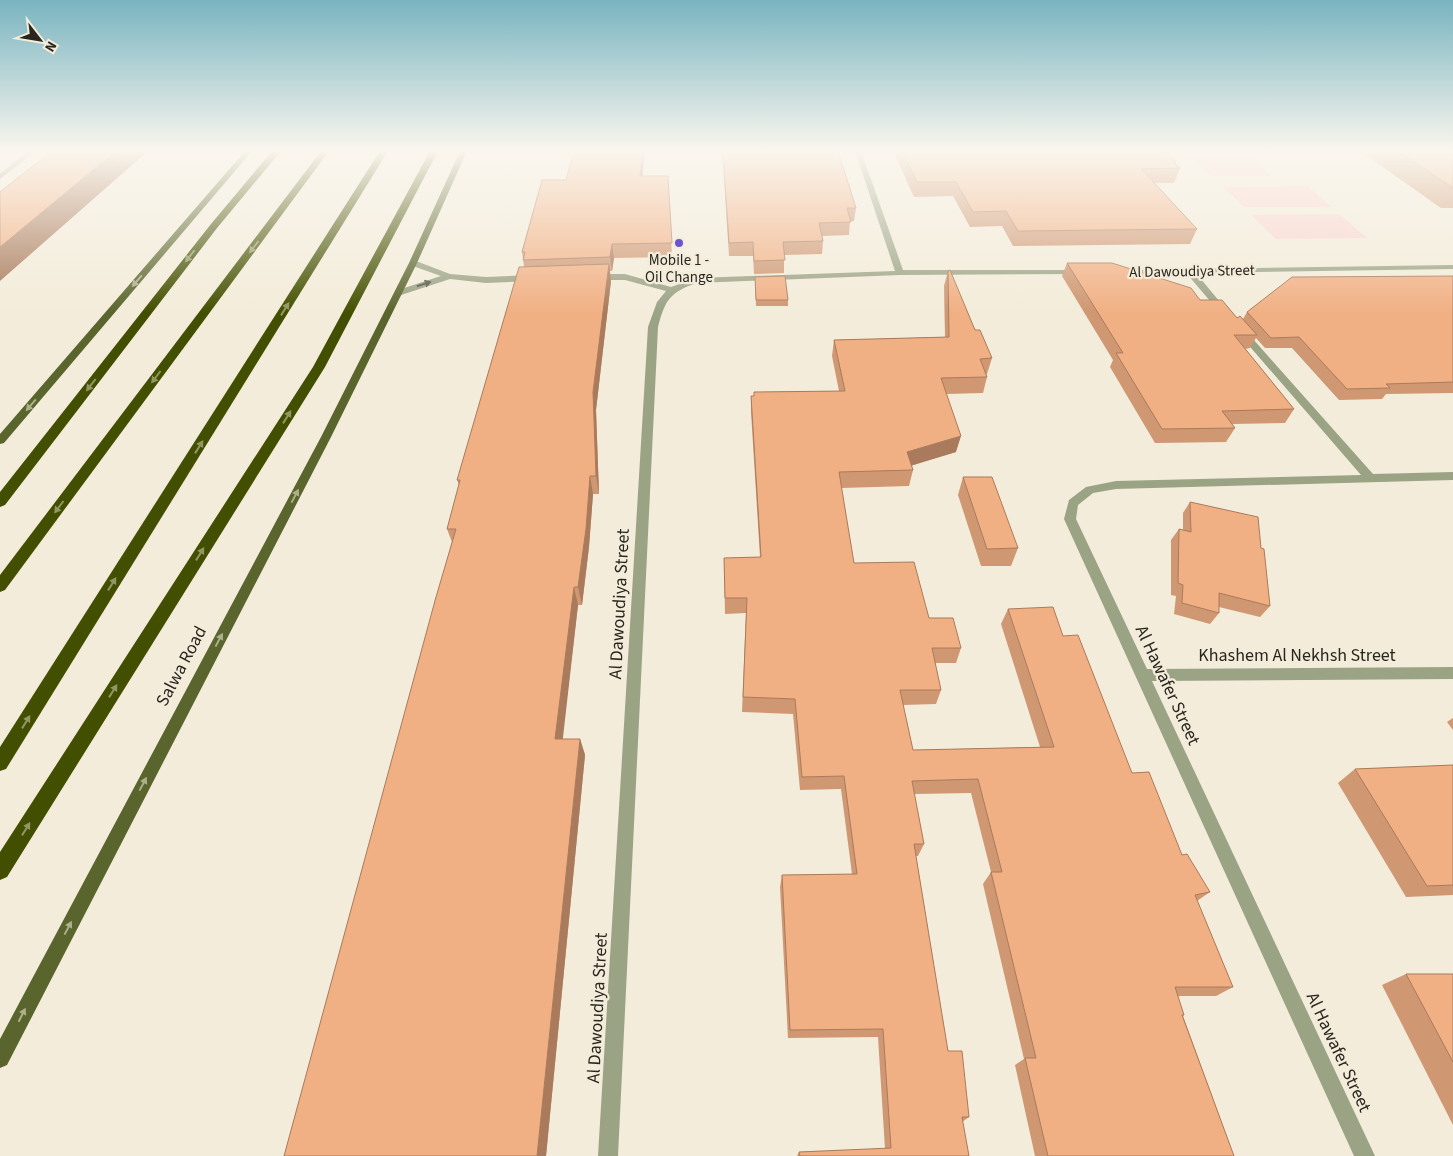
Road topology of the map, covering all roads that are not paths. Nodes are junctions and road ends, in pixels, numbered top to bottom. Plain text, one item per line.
1 (203, 205) edge
2 (232, 205) edge
3 (285, 205) edge
4 (350, 205) edge
5 (405, 205) edge
6 (439, 205) edge
7 (877, 205) edge
8 (413, 263) junction
9 (1453, 267) edge
10 (1189, 271) junction
11 (1090, 272) edge
12 (1109, 272) edge
13 (900, 273) junction
14 (449, 276) junction
15 (585, 277) edge
16 (545, 278) edge
17 (671, 290) junction
18 (398, 293) junction
19 (0, 441) edge
20 (1453, 476) edge
21 (1370, 478) junction
22 (0, 502) edge
23 (0, 586) edge
24 (1453, 673) edge
25 (1142, 676) junction
26 (0, 763) edge
27 (0, 870) edge
28 (0, 1058) edge
29 (608, 1156) edge
30 (1365, 1156) edge

1 -> 19 main road
2 -> 22 highway
3 -> 23 highway
26 -> 4 highway
27 -> 5 highway
6 - 8 main road, Salwa Road
7 - 13 street
8 - 14 street
8 - 18 main road, Salwa Road
9 - 10 street, Al Dawoudiya Street
10 - 12 street, Al Dawoudiya Street
10 - 21 street
11 - 13 street
13 - 17 street
14 - 16 street
18 -> 14 street
15 - 17 street
17 - 29 street, Al Dawoudiya Street
28 -> 18 main road, Salwa Road
20 - 21 street, Al Hawafer Street
21 - 25 street, Al Hawafer Street
24 - 25 street, Khashem Al Nekhsh Street
25 - 30 street, Al Hawafer Street

